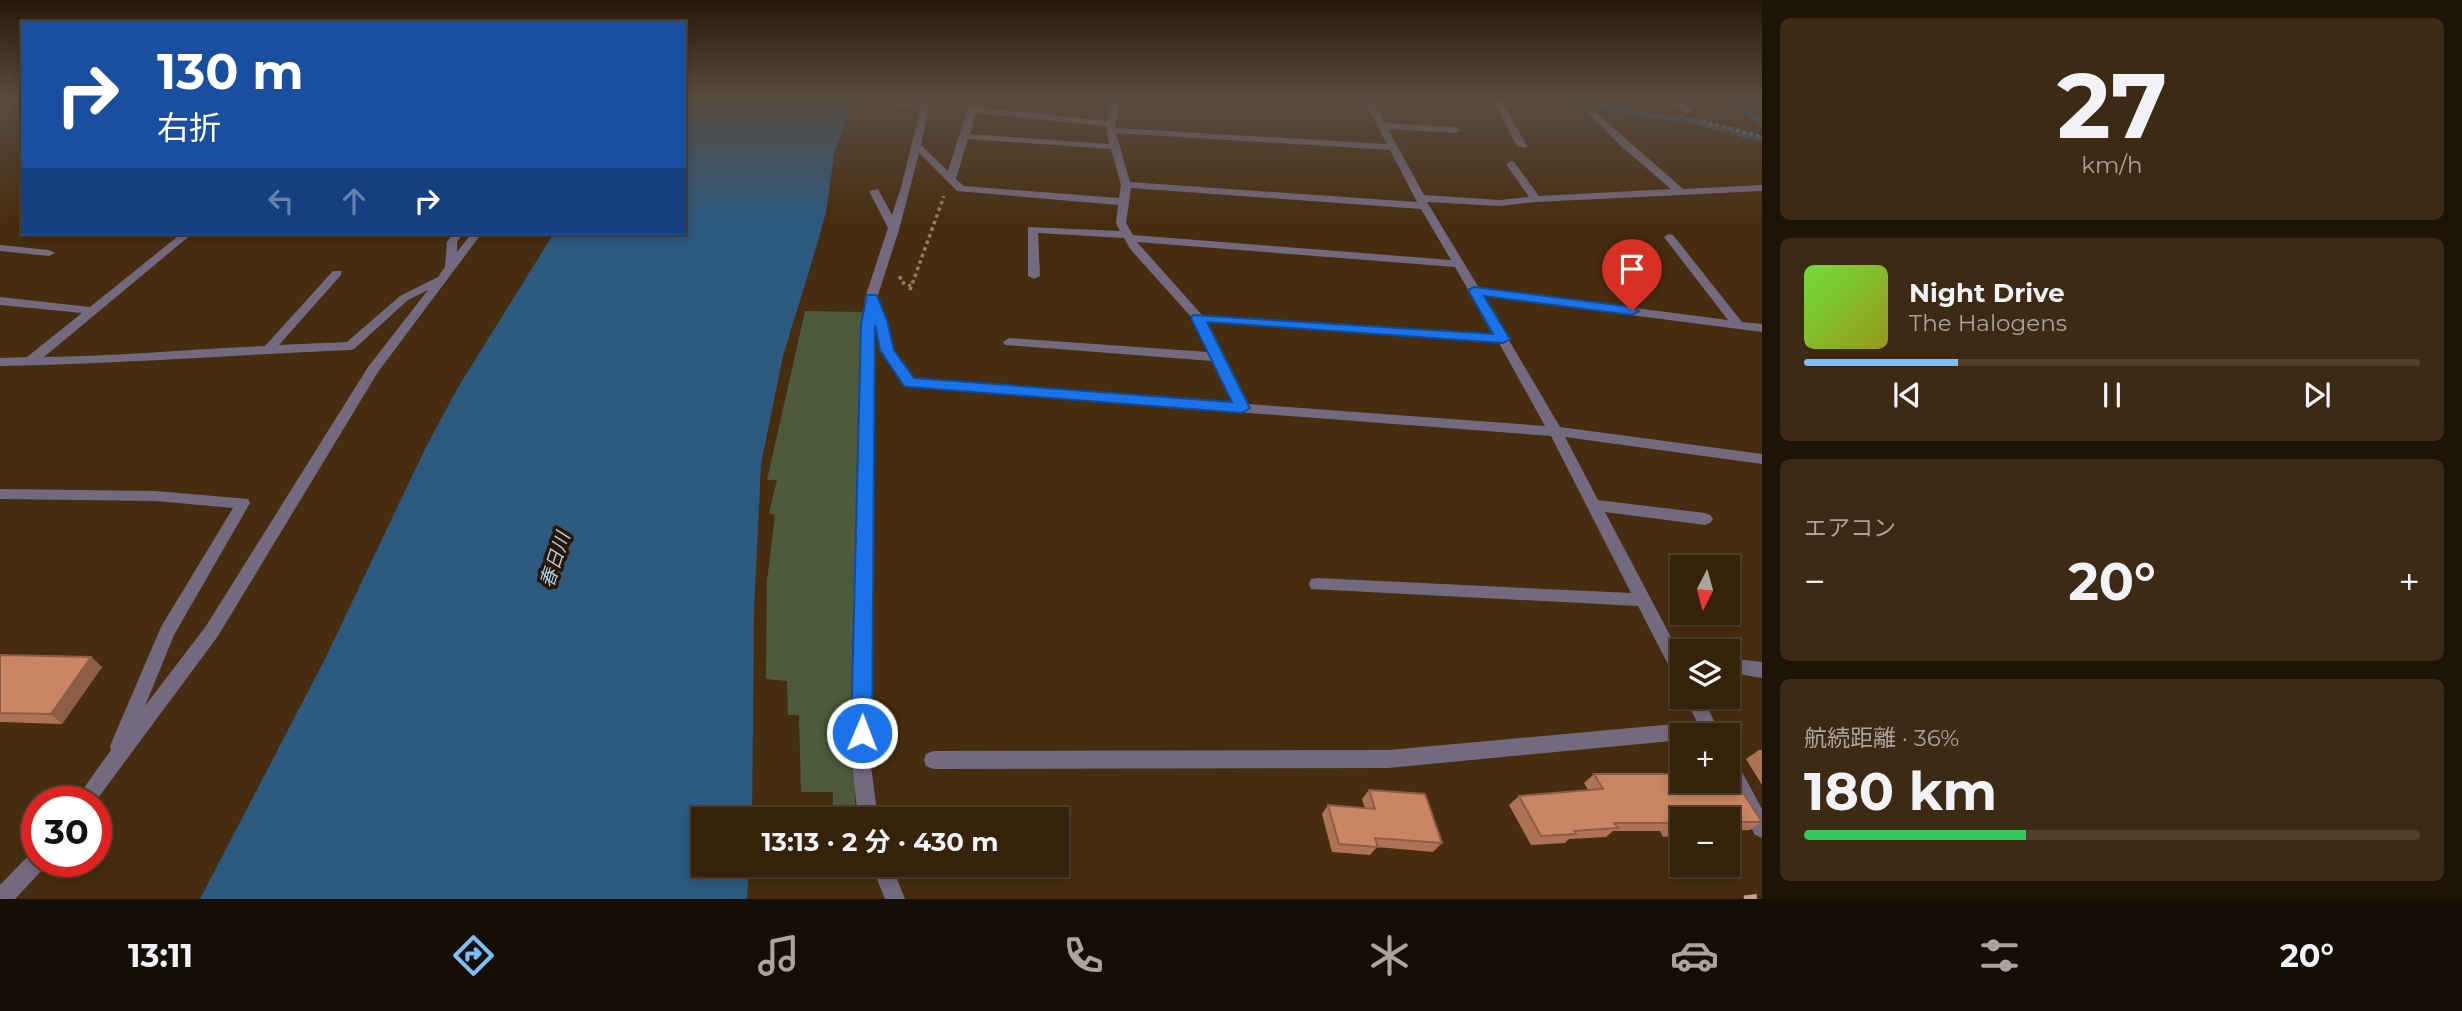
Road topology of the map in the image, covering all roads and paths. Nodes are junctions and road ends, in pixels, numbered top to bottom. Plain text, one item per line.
1 (918, 140) edge
2 (964, 140) edge
3 (1019, 140) edge
4 (1114, 140) edge
5 (1293, 140) edge
6 (1388, 140) edge
7 (1519, 140) edge
8 (1620, 140) edge
9 (917, 146) junction
10 (1522, 146) dead end
11 (1116, 147) junction
12 (1392, 147) junction
13 (1511, 164) dead end
14 (951, 179) junction
15 (1126, 185) junction
16 (1762, 188) edge
17 (874, 191) dead end
18 (1679, 191) junction
19 (1536, 199) junction
20 (1124, 202) junction
21 (1422, 202) junction
22 (894, 230) junction
23 (186, 235) edge
24 (456, 235) edge
25 (475, 235) edge
26 (1129, 237) junction
27 (1669, 237) dead end
28 (0, 248) edge
29 (49, 253) dead end
30 (1459, 264) junction
31 (446, 272) junction
32 (337, 273) dead end
33 (1034, 276) dead end
34 (911, 290) dead end
35 (1474, 290) junction
36 (871, 298) junction
37 (0, 301) edge
38 (92, 311) junction
39 (1198, 318) junction
40 (1738, 325) junction
41 (1762, 328) edge
42 (1503, 339) junction
43 (1009, 342) dead end
44 (268, 350) junction
45 (1218, 357) junction
46 (0, 362) edge
47 (31, 362) junction
48 (1242, 408) junction
49 (1556, 432) junction
50 (1762, 458) edge
51 (2, 497) edge
52 (1594, 505) junction
53 (1705, 519) dead end
54 (1317, 584) dead end
55 (1643, 600) junction
56 (1670, 646) edge
57 (1740, 667) edge
58 (1762, 670) edge
59 (1670, 735) edge
60 (933, 760) dead end
61 (110, 767) junction
62 (95, 786) edge
63 (1740, 787) edge
64 (867, 807) edge
65 (1762, 828) edge
66 (22, 877) edge
67 (886, 877) edge
68 (1, 899) edge
69 (895, 899) edge

1 - 9 street
2 - 14 street
3 - 11 street
4 - 11 street
5 - 12 street
6 - 12 street
7 - 10 street
8 - 18 street
9 - 14 street
9 - 22 street
11 - 15 street
12 - 21 street
13 - 19 street
14 - 20 street
14 - 34 path
15 - 20 street
15 - 21 street
16 - 18 street
17 - 22 street
18 - 19 street
19 - 21 street
20 - 26 street
21 - 30 street
22 - 36 street
23 - 38 street
24 - 31 street
25 - 31 street
26 - 30 street
26 - 33 street
26 - 39 street
27 - 40 street
28 - 29 street
30 - 35 street
31 - 44 street
31 - 61 street
32 - 44 street
35 - 40 street
35 - 42 street
36 - 48 street
36 - 64 street
37 - 38 street
38 - 47 street
39 - 42 street
39 - 45 street
40 - 41 street
42 - 49 street
43 - 45 street
44 - 47 street
45 - 48 street
46 - 47 street
48 - 49 street
49 - 50 street
49 - 52 street
51 - 61 street
52 - 53 street
52 - 55 street
54 - 55 street
55 - 56 street
57 - 58 street
59 - 60 street
61 - 62 street
63 - 65 street
66 - 68 street
67 - 69 street

